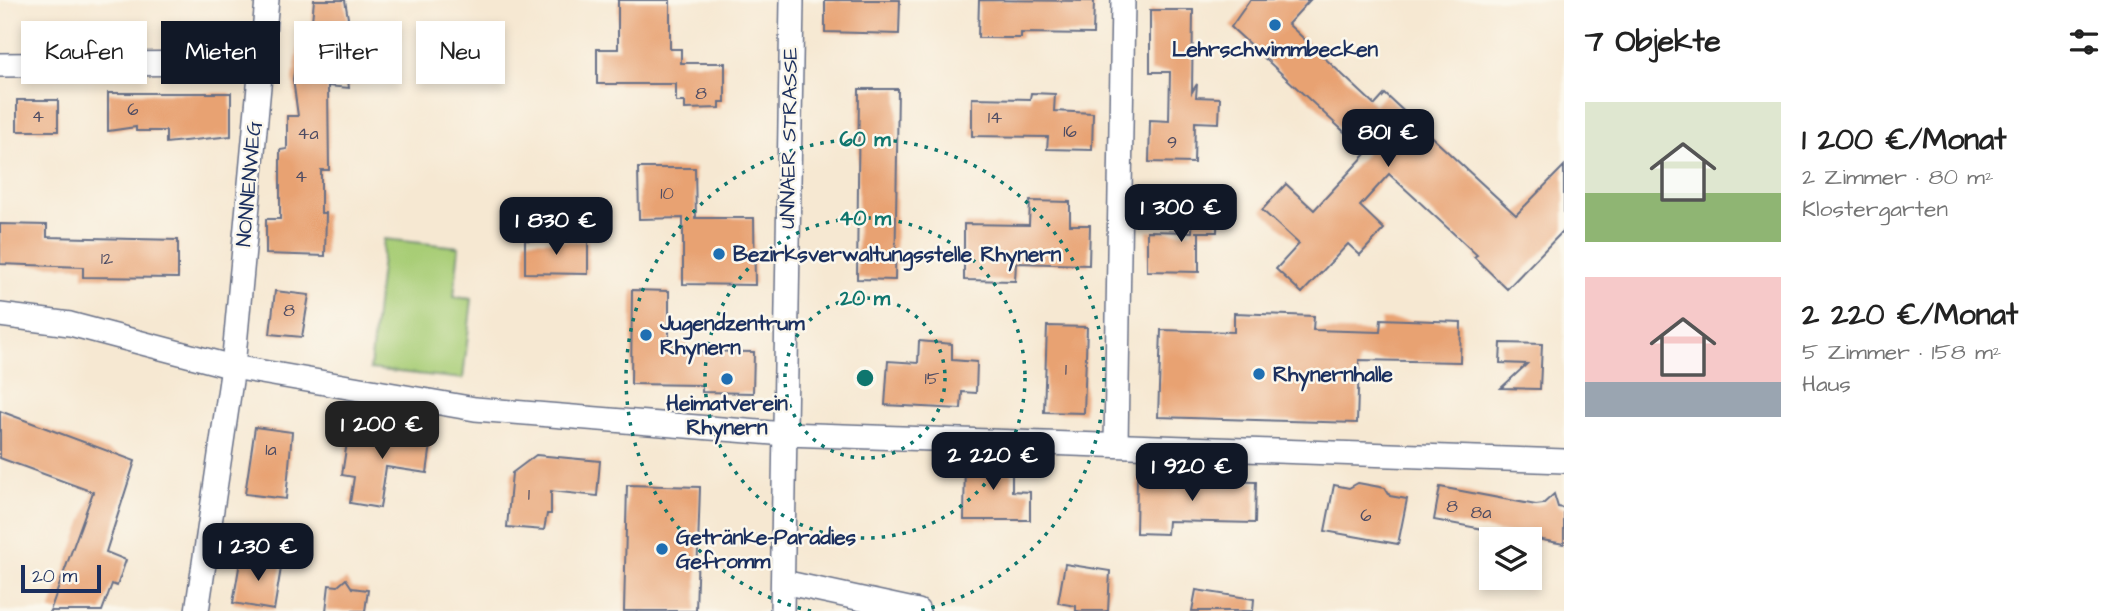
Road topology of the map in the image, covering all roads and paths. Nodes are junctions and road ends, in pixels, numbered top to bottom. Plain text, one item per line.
1 (267, 0) edge
2 (792, 0) edge
3 (1123, 0) edge
4 (264, 21) edge
5 (161, 64) edge
6 (0, 65) edge
7 (258, 84) edge
8 (0, 315) edge
9 (233, 367) junction
10 (785, 434) junction
11 (1116, 445) junction
12 (1564, 461) edge
13 (783, 582) junction
14 (197, 611) edge
15 (782, 611) edge
16 (918, 611) edge

1 - 4 street, NONNENWEG
2 - 10 street, UNNAER STRASSE
3 - 11 street
5 - 6 street
7 - 9 street, NONNENWEG
8 - 9 street
9 - 10 street
9 - 14 street, NONNENWEG
10 - 11 street
10 - 13 street, UNNAER STRASSE
11 - 12 street
13 - 15 street, UNNAER STRASSE
13 - 16 street

